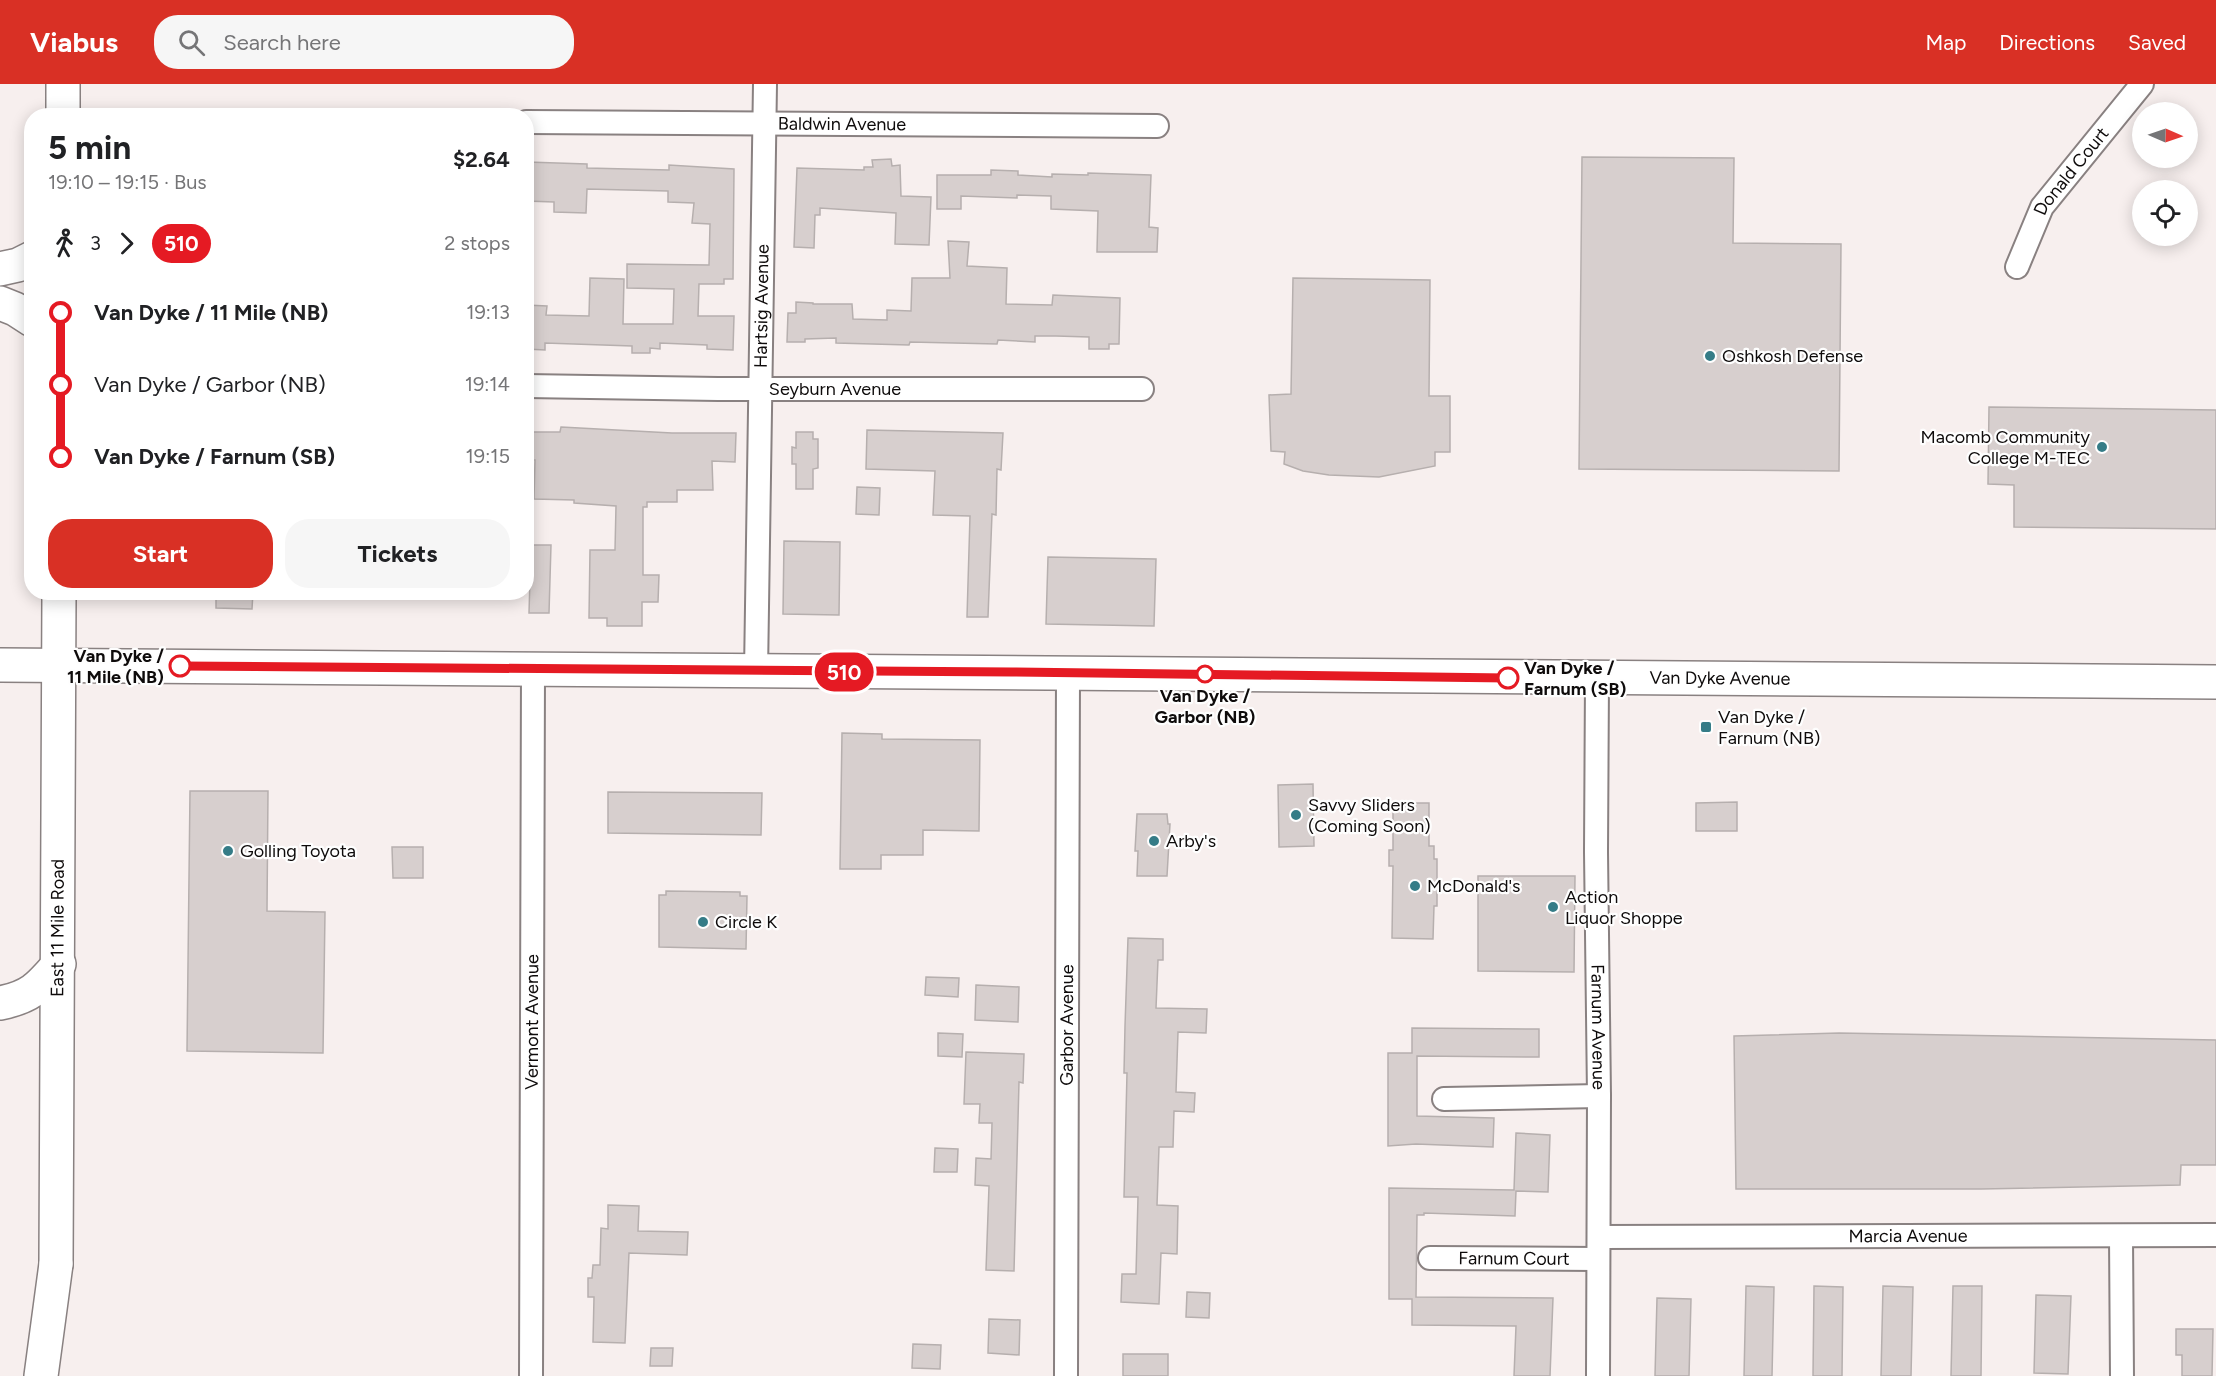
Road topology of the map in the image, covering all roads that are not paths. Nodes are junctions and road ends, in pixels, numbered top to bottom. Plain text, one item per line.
1 (63, 84) edge
2 (765, 84) edge
3 (2142, 84) edge
4 (63, 108) edge
5 (534, 122) edge
6 (764, 124) junction
7 (1157, 126) dead end
8 (24, 262) edge
9 (2017, 267) dead end
10 (0, 269) edge
11 (0, 303) edge
12 (24, 316) edge
13 (534, 386) edge
14 (760, 388) junction
15 (1142, 389) dead end
16 (56, 600) edge
17 (30, 665) edge
18 (533, 669) junction
19 (756, 672) junction
20 (1068, 673) junction
21 (1597, 679) junction
22 (2216, 682) edge
23 (58, 964) junction
24 (0, 1002) edge
25 (1599, 1096) junction
26 (1444, 1099) dead end
27 (2216, 1235) edge
28 (2121, 1236) junction
29 (1598, 1248) junction
30 (1430, 1258) dead end
31 (41, 1376) edge
32 (531, 1376) edge
33 (1065, 1376) edge
34 (1598, 1376) edge
35 (2122, 1376) edge

1 - 4 main road
2 - 6 street, Hartsig Avenue
3 - 9 street, Donald Court
5 - 6 street, Baldwin Avenue
6 - 7 street, Baldwin Avenue
6 - 14 street, Hartsig Avenue
8 - 10 main road
11 - 12 main road
13 - 14 street, Seyburn Avenue
14 - 15 street, Seyburn Avenue
14 - 19 street, Hartsig Avenue
16 - 17 main road, East 11 Mile Road
17 - 18 main road, Van Dyke Avenue
17 - 23 main road, East 11 Mile Road
18 - 19 main road, Van Dyke Avenue
18 - 32 street, Vermont Avenue
19 - 20 main road, Van Dyke Avenue
20 - 21 main road, Van Dyke Avenue
20 - 33 street, Garbor Avenue
21 - 22 main road, Van Dyke Avenue
21 - 25 street, Farnum Avenue
23 - 24 main road
23 - 31 main road, East 11 Mile Road
25 - 26 street
25 - 29 street, Farnum Avenue
27 - 28 street, Marcia Avenue
28 - 29 street, Marcia Avenue
28 - 35 street
29 - 30 street, Farnum Court
29 - 34 street, Farnum Avenue

